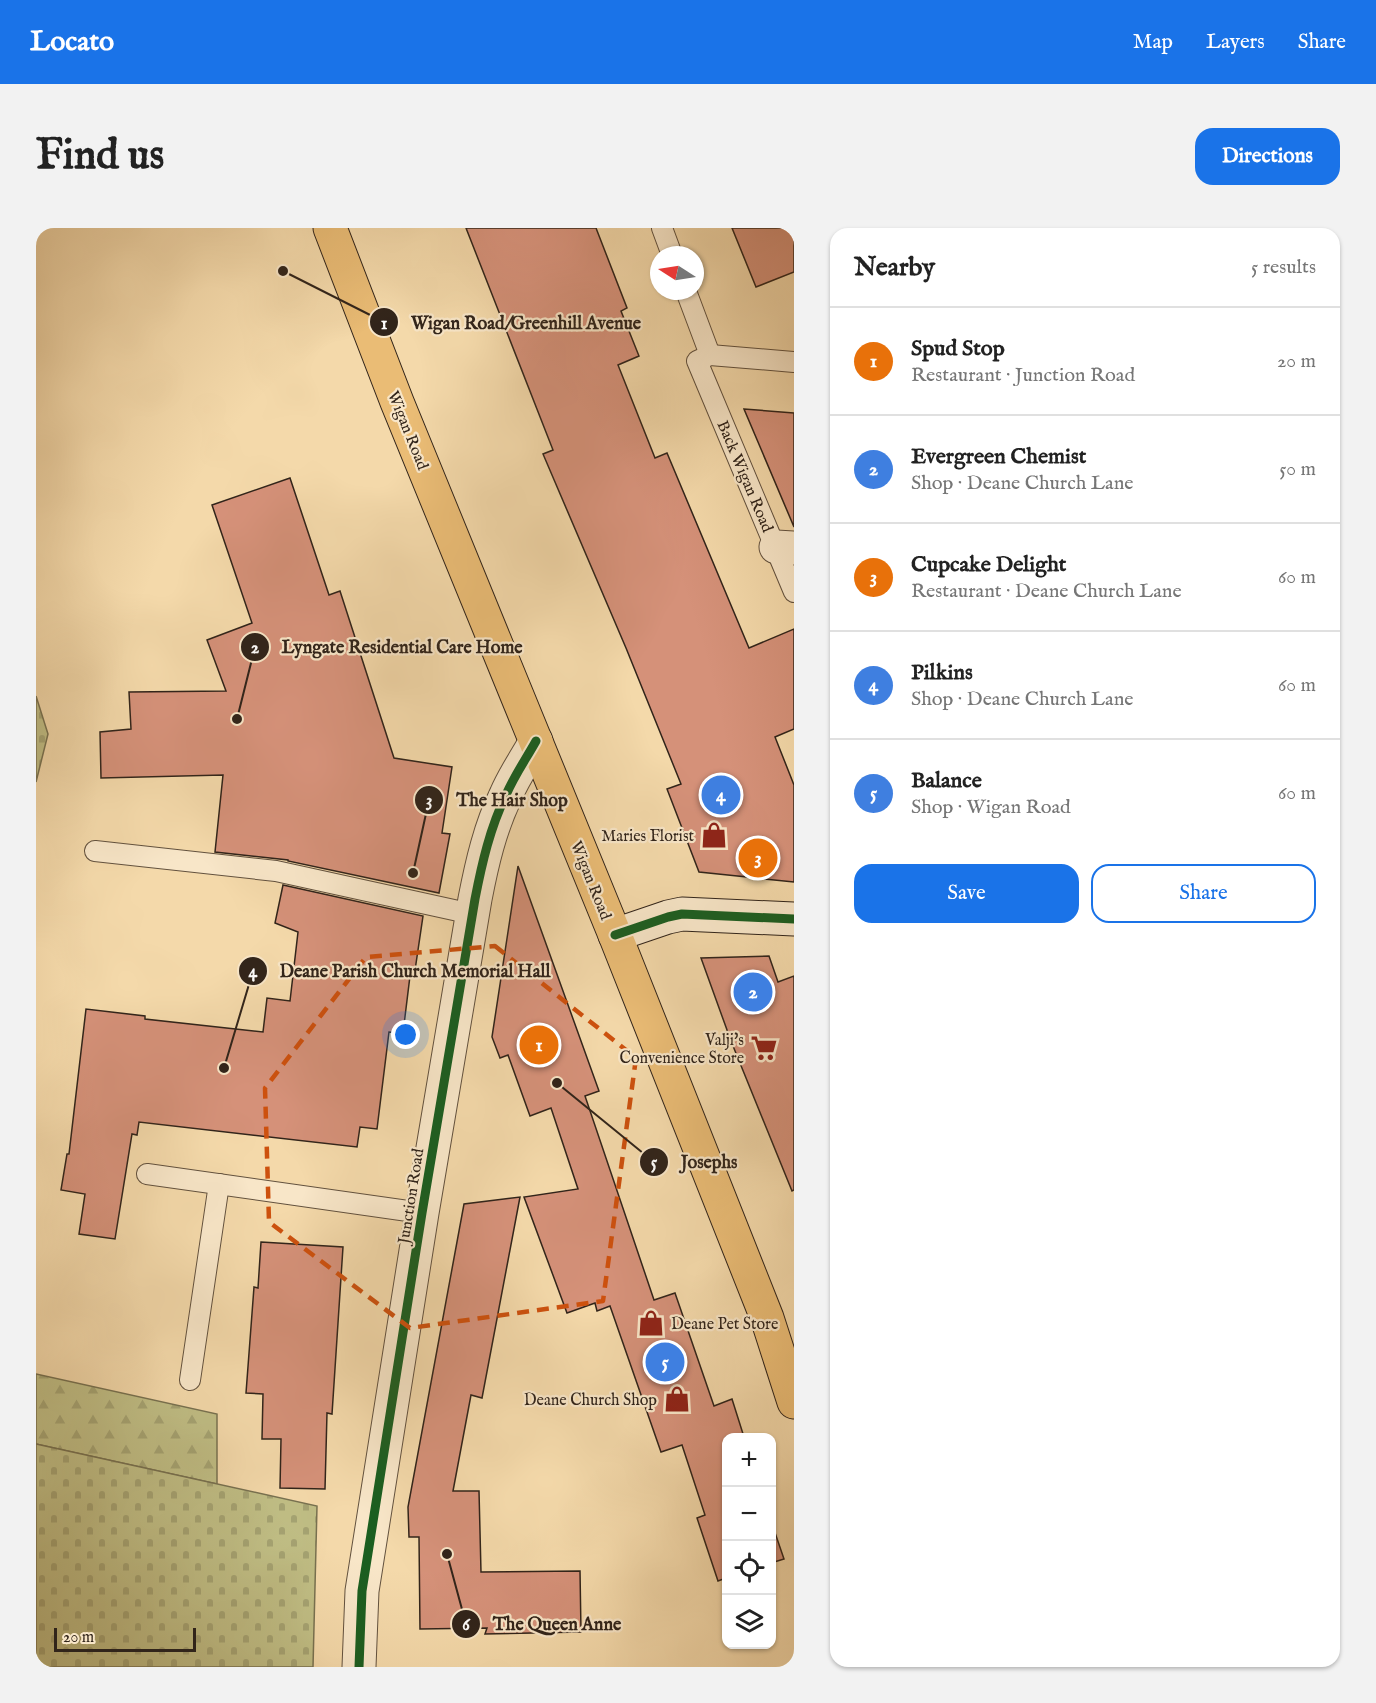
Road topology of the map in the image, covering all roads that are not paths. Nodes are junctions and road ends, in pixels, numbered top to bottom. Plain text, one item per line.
1 (330, 228) edge
2 (662, 228) edge
3 (669, 246) edge
4 (688, 300) edge
5 (704, 358) junction
6 (794, 362) edge
7 (785, 548) edge
8 (794, 592) edge
9 (536, 741) junction
10 (95, 851) dead end
11 (472, 914) junction
12 (794, 919) edge
13 (615, 935) junction
14 (147, 1174) dead end
15 (219, 1184) junction
16 (422, 1213) junction
17 (190, 1380) dead end
18 (794, 1402) edge
19 (359, 1667) edge

1 - 9 main road, Wigan Road
2 - 3 lane
4 - 5 lane, Back Wigan Road
5 - 6 lane
5 - 7 lane, Back Wigan Road
7 - 8 lane, Back Wigan Road
9 - 11 street, Junction Road
9 - 13 main road, Wigan Road
10 - 11 lane
11 - 16 street, Junction Road
12 - 13 street
13 - 18 main road, Wigan Road
14 - 15 lane
15 - 16 lane
15 - 17 lane
16 - 19 street, Junction Road

